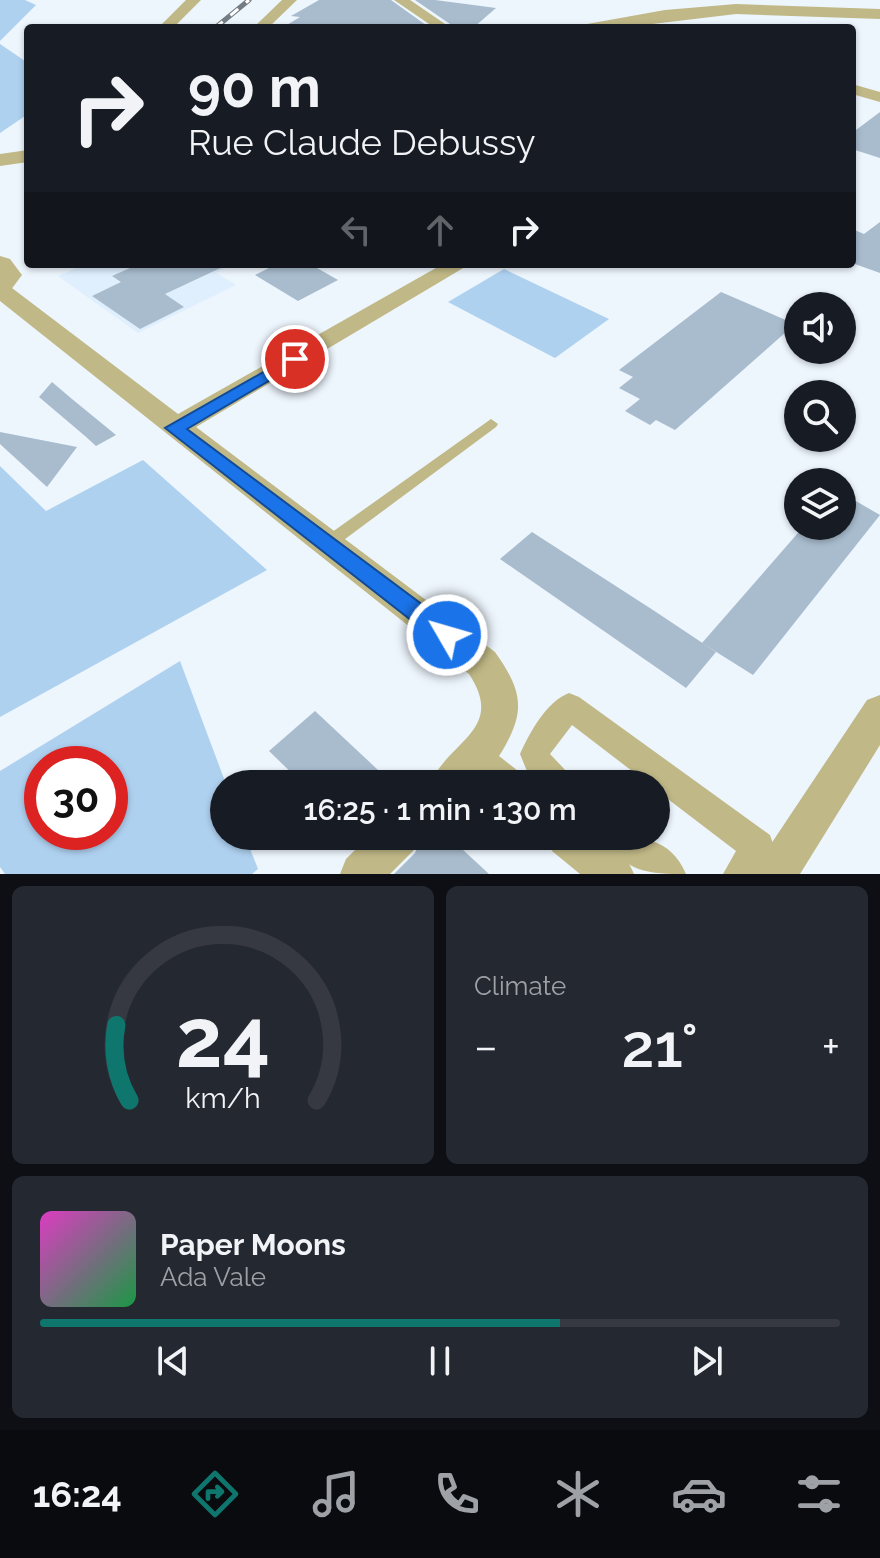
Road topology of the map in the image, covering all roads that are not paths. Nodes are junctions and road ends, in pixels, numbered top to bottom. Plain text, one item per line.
1 (194, 0) edge
2 (290, 0) edge
3 (401, 0) edge
4 (870, 8) edge
5 (689, 12) junction
6 (169, 24) edge
7 (264, 24) edge
8 (438, 24) edge
9 (617, 24) edge
10 (856, 90) edge
11 (880, 97) edge
12 (24, 157) edge
13 (0, 160) edge
14 (452, 268) edge
15 (7, 273) edge
16 (491, 424) dead end
17 (174, 428) junction
18 (327, 544) junction
19 (880, 712) edge
20 (478, 770) edge
21 (542, 770) edge
22 (655, 770) edge
23 (670, 781) edge
24 (384, 850) edge
25 (584, 850) edge
26 (639, 850) edge
27 (361, 874) edge
28 (613, 874) edge
29 (669, 874) edge
30 (740, 874) edge
31 (776, 874) edge

1 - 6 street
2 - 7 street
3 - 8 street
4 - 5 street
4 - 5 street
5 - 9 street
10 - 11 street
12 - 13 street
14 - 17 street
15 - 17 street
16 - 18 lane
17 - 18 street
18 - 20 street
19 - 31 street
21 - 22 street
23 - 30 street
24 - 27 street
25 - 28 street
26 - 29 street

